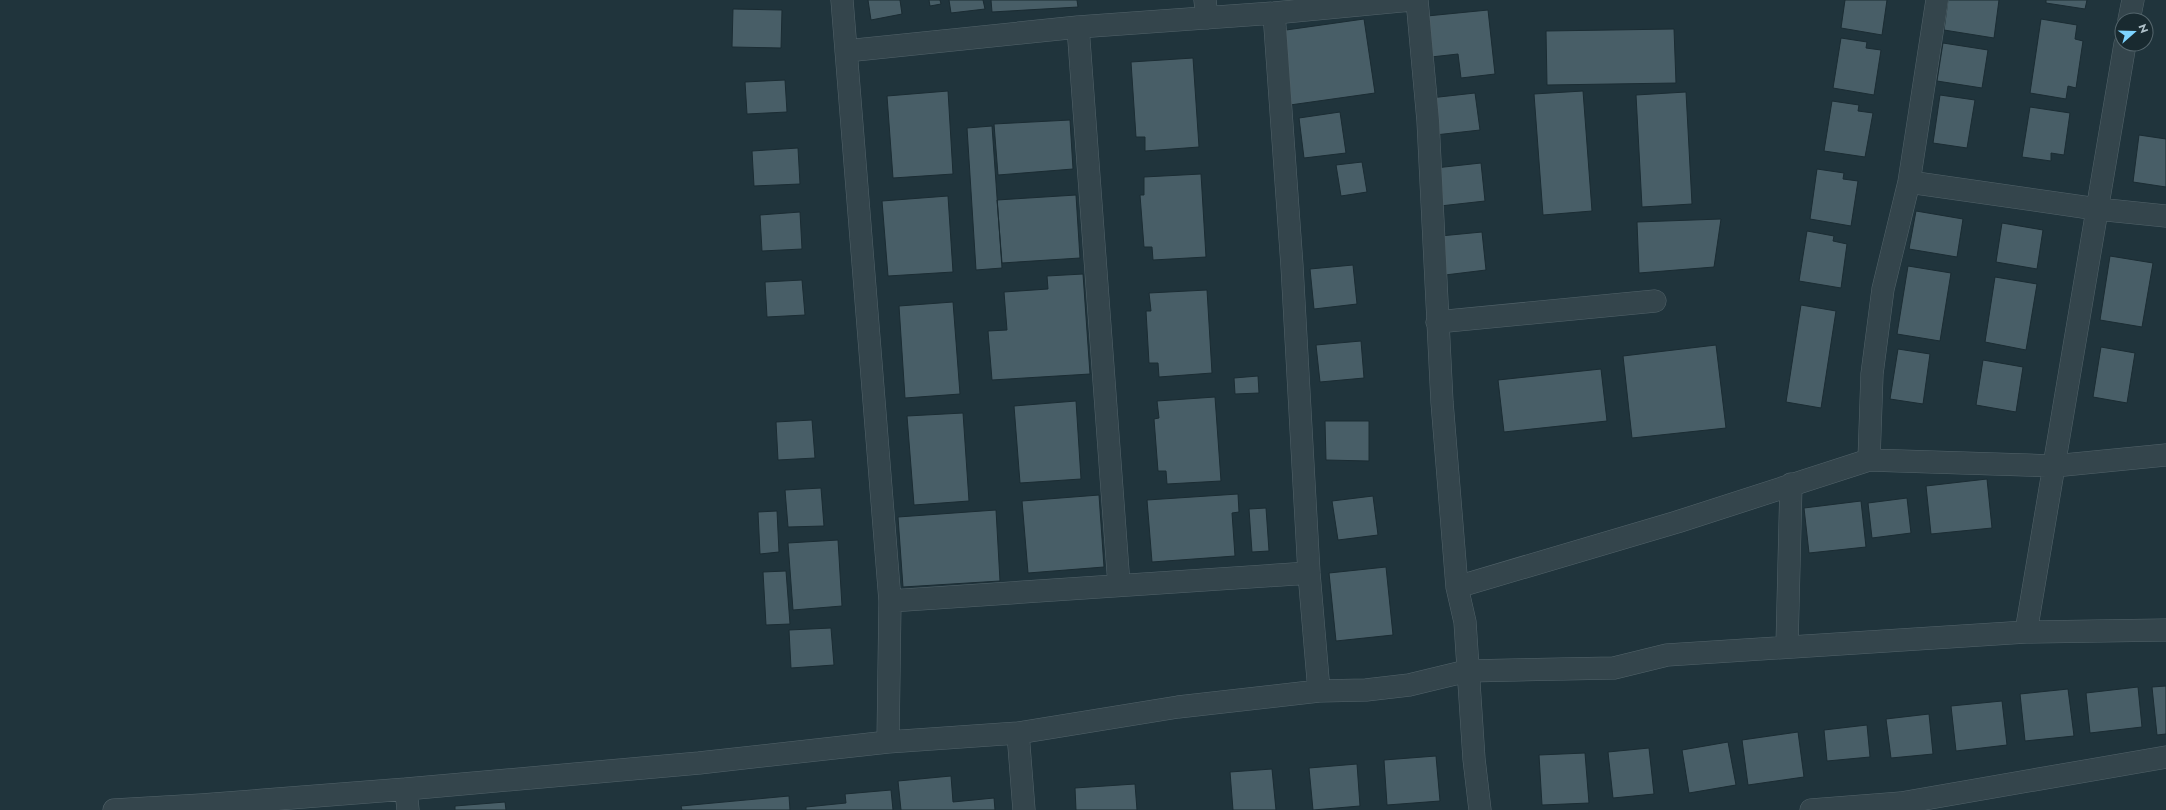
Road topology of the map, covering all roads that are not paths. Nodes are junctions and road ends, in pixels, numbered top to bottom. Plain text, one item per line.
1 (842, 0) edge
2 (1411, 0) edge
3 (1417, 0) edge
4 (1937, 0) edge
5 (2133, 0) edge
6 (1206, 9) edge
7 (2131, 12) edge
8 (1274, 13) junction
9 (1078, 27) junction
10 (846, 51) junction
11 (2124, 52) edge
12 (1909, 182) junction
13 (2097, 209) junction
14 (2166, 216) edge
15 (1655, 300) dead end
16 (1437, 322) junction
17 (2166, 455) edge
18 (1870, 460) junction
19 (2054, 466) junction
20 (1791, 484) junction
21 (1309, 573) junction
22 (1119, 585) junction
23 (1458, 587) junction
24 (890, 600) junction
25 (2166, 630) edge
26 (2026, 632) junction
27 (1787, 646) junction
28 (1468, 671) junction
29 (1319, 691) junction
30 (1018, 732) junction
31 (888, 742) junction
32 (2166, 757) edge
33 (407, 800) edge
34 (1901, 807) edge
35 (201, 808) edge
36 (114, 810) edge
37 (1024, 810) edge
38 (1480, 810) edge
39 (1811, 810) edge

1 - 10 street
2 - 8 street
3 - 16 street
4 - 12 street
5 - 7 street
6 - 8 street
6 - 9 street
8 - 21 street
9 - 10 street
9 - 22 street
10 - 24 street
11 - 13 street
12 - 13 street
12 - 18 street
13 - 14 street
13 - 19 street
15 - 16 street
16 - 23 street
17 - 19 street
18 - 19 street
18 - 20 street
19 - 26 street
20 - 23 street
20 - 27 street
21 - 22 street
21 - 29 street
22 - 24 street
23 - 28 street
24 - 31 street
25 - 26 street
26 - 27 street
27 - 28 street
28 - 29 street
28 - 38 street
29 - 30 street
30 - 31 street
30 - 37 street
31 - 33 street
32 - 34 street
33 - 35 street
34 - 39 street
35 - 36 street

